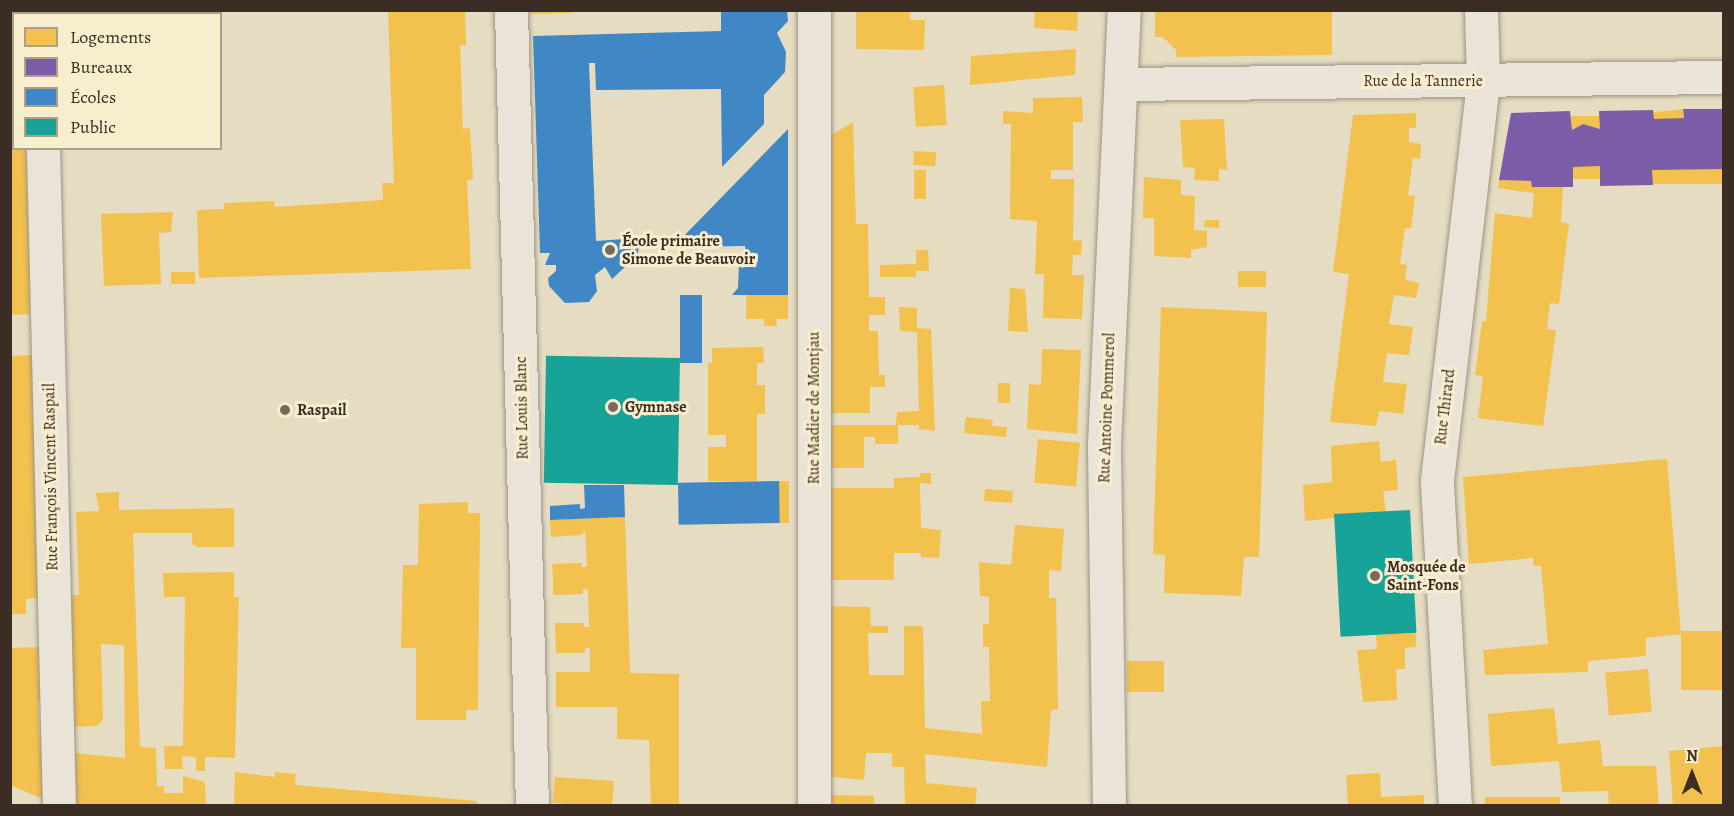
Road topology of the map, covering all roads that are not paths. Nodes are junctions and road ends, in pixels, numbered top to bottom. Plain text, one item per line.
1 (511, 10) edge
2 (814, 10) edge
3 (1125, 10) edge
4 (1481, 10) edge
5 (1724, 77) edge
6 (1484, 81) junction
7 (1122, 84) junction
8 (43, 150) edge
9 (59, 806) edge
10 (532, 806) edge
11 (814, 806) edge
12 (1108, 806) edge
13 (1455, 806) edge

1 - 10 street, Rue Louis Blanc
2 - 11 street, Rue Madier de Montjau
3 - 7 street, Rue Antoine Pommerol
4 - 6 street, Rue Thirard
5 - 6 street, Rue de la Tannerie
6 - 7 street, Rue de la Tannerie
6 - 13 street, Rue Thirard
7 - 12 street, Rue Antoine Pommerol
8 - 9 street, Rue François Vincent Raspail

